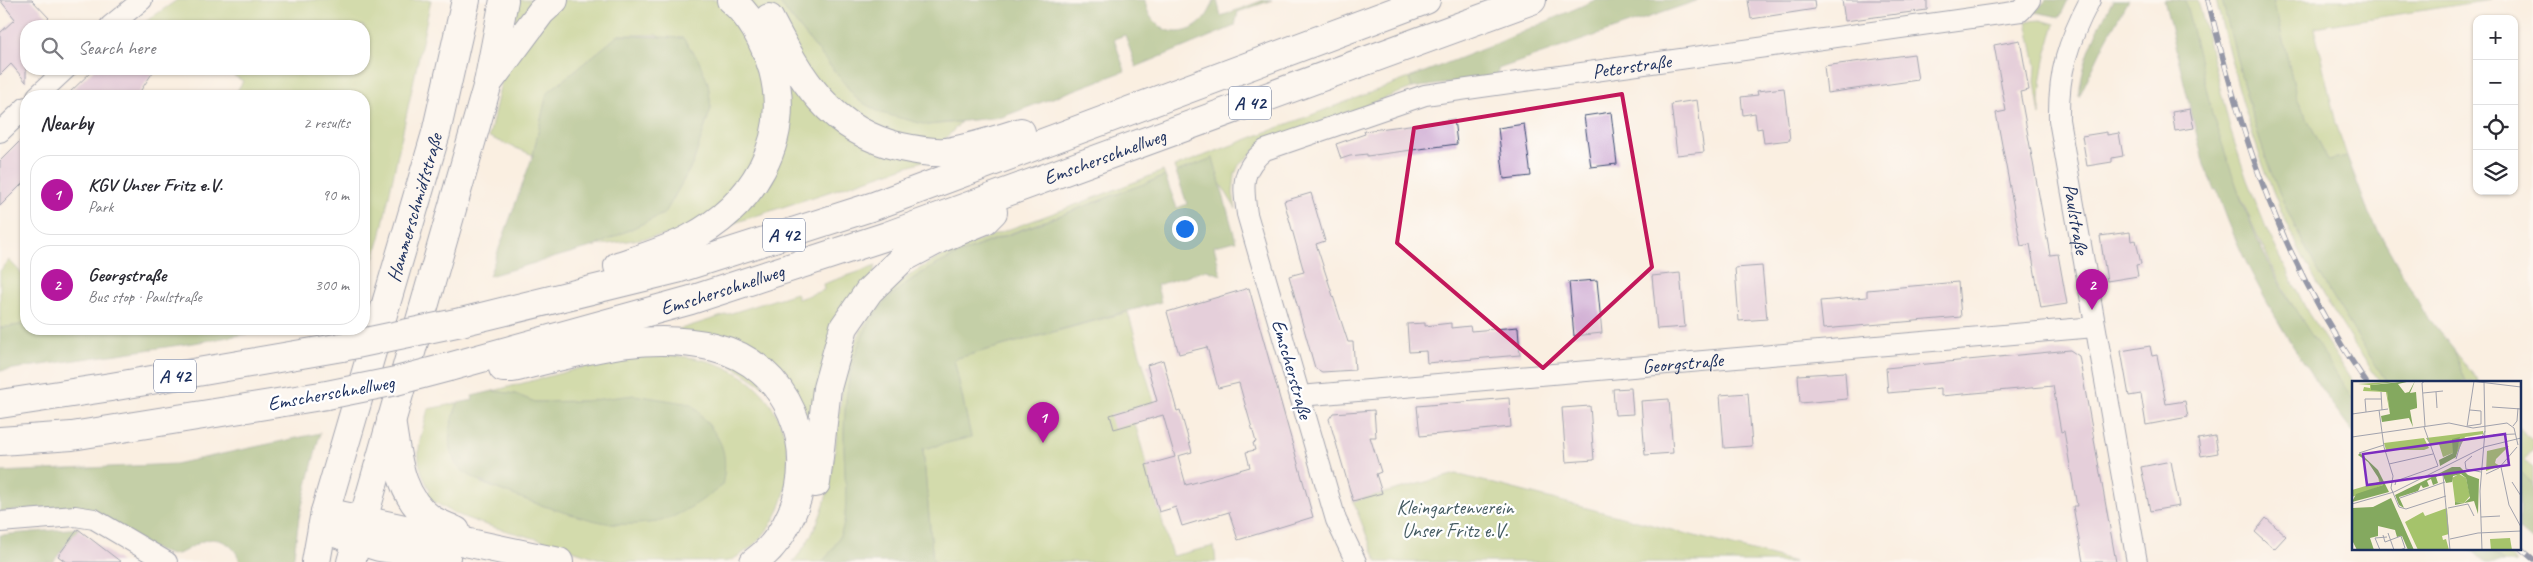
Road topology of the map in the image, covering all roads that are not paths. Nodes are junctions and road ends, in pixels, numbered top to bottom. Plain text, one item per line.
1 (142, 0) edge
2 (504, 0) edge
3 (554, 0) edge
4 (731, 0) edge
5 (757, 0) edge
6 (1426, 0) edge
7 (1532, 0) edge
8 (2030, 0) edge
9 (2090, 0) edge
10 (462, 4) edge
11 (117, 20) edge
12 (60, 75) edge
13 (488, 83) junction
14 (43, 90) edge
15 (20, 113) edge
16 (1098, 123) junction
17 (0, 132) edge
18 (1246, 173) joint
19 (1022, 186) junction
20 (462, 322) junction
21 (2095, 327) junction
22 (449, 367) junction
23 (1300, 396) junction
24 (0, 404) edge
25 (392, 420) junction
26 (0, 441) edge
27 (324, 520) junction
28 (0, 522) edge
29 (356, 540) edge
30 (478, 553) edge
31 (446, 557) junction
32 (167, 562) edge
33 (316, 562) edge
34 (414, 562) edge
35 (559, 562) edge
36 (754, 562) edge
37 (774, 562) edge
38 (1356, 562) edge
39 (2137, 562) edge

1 - 11 street
2 - 13 main road, Hammerschmidtstraße
3 - 13 main road
4 - 20 main road
5 - 16 main road
6 - 16 main road, Emscherschnellweg / A 42
7 - 19 main road, Emscherschnellweg / A 42
8 - 18 street, Peterstraße
9 - 21 street, Paulstraße
10 - 27 main road, Hammerschmidtstraße
12 - 14 street
13 - 25 main road, Hammerschmidtstraße
15 - 17 street
16 - 20 main road, Emscherschnellweg / A 42
18 - 23 street, Emscherstraße
19 - 22 main road, Emscherschnellweg / A 42
19 - 37 main road
20 - 24 main road, Emscherschnellweg / A 42, bridge
21 - 23 street, Georgstraße
21 - 39 street, Paulstraße
22 - 26 main road, Emscherschnellweg / A 42, bridge
22 - 36 main road
23 - 38 street, Emscherstraße
25 - 29 main road, Hammerschmidtstraße
25 - 30 main road
27 - 29 main road
27 - 33 main road, Hammerschmidtstraße
28 - 32 street
29 - 30 main road
29 - 31 main road
30 - 31 main road
30 - 35 main road
31 - 34 main road

